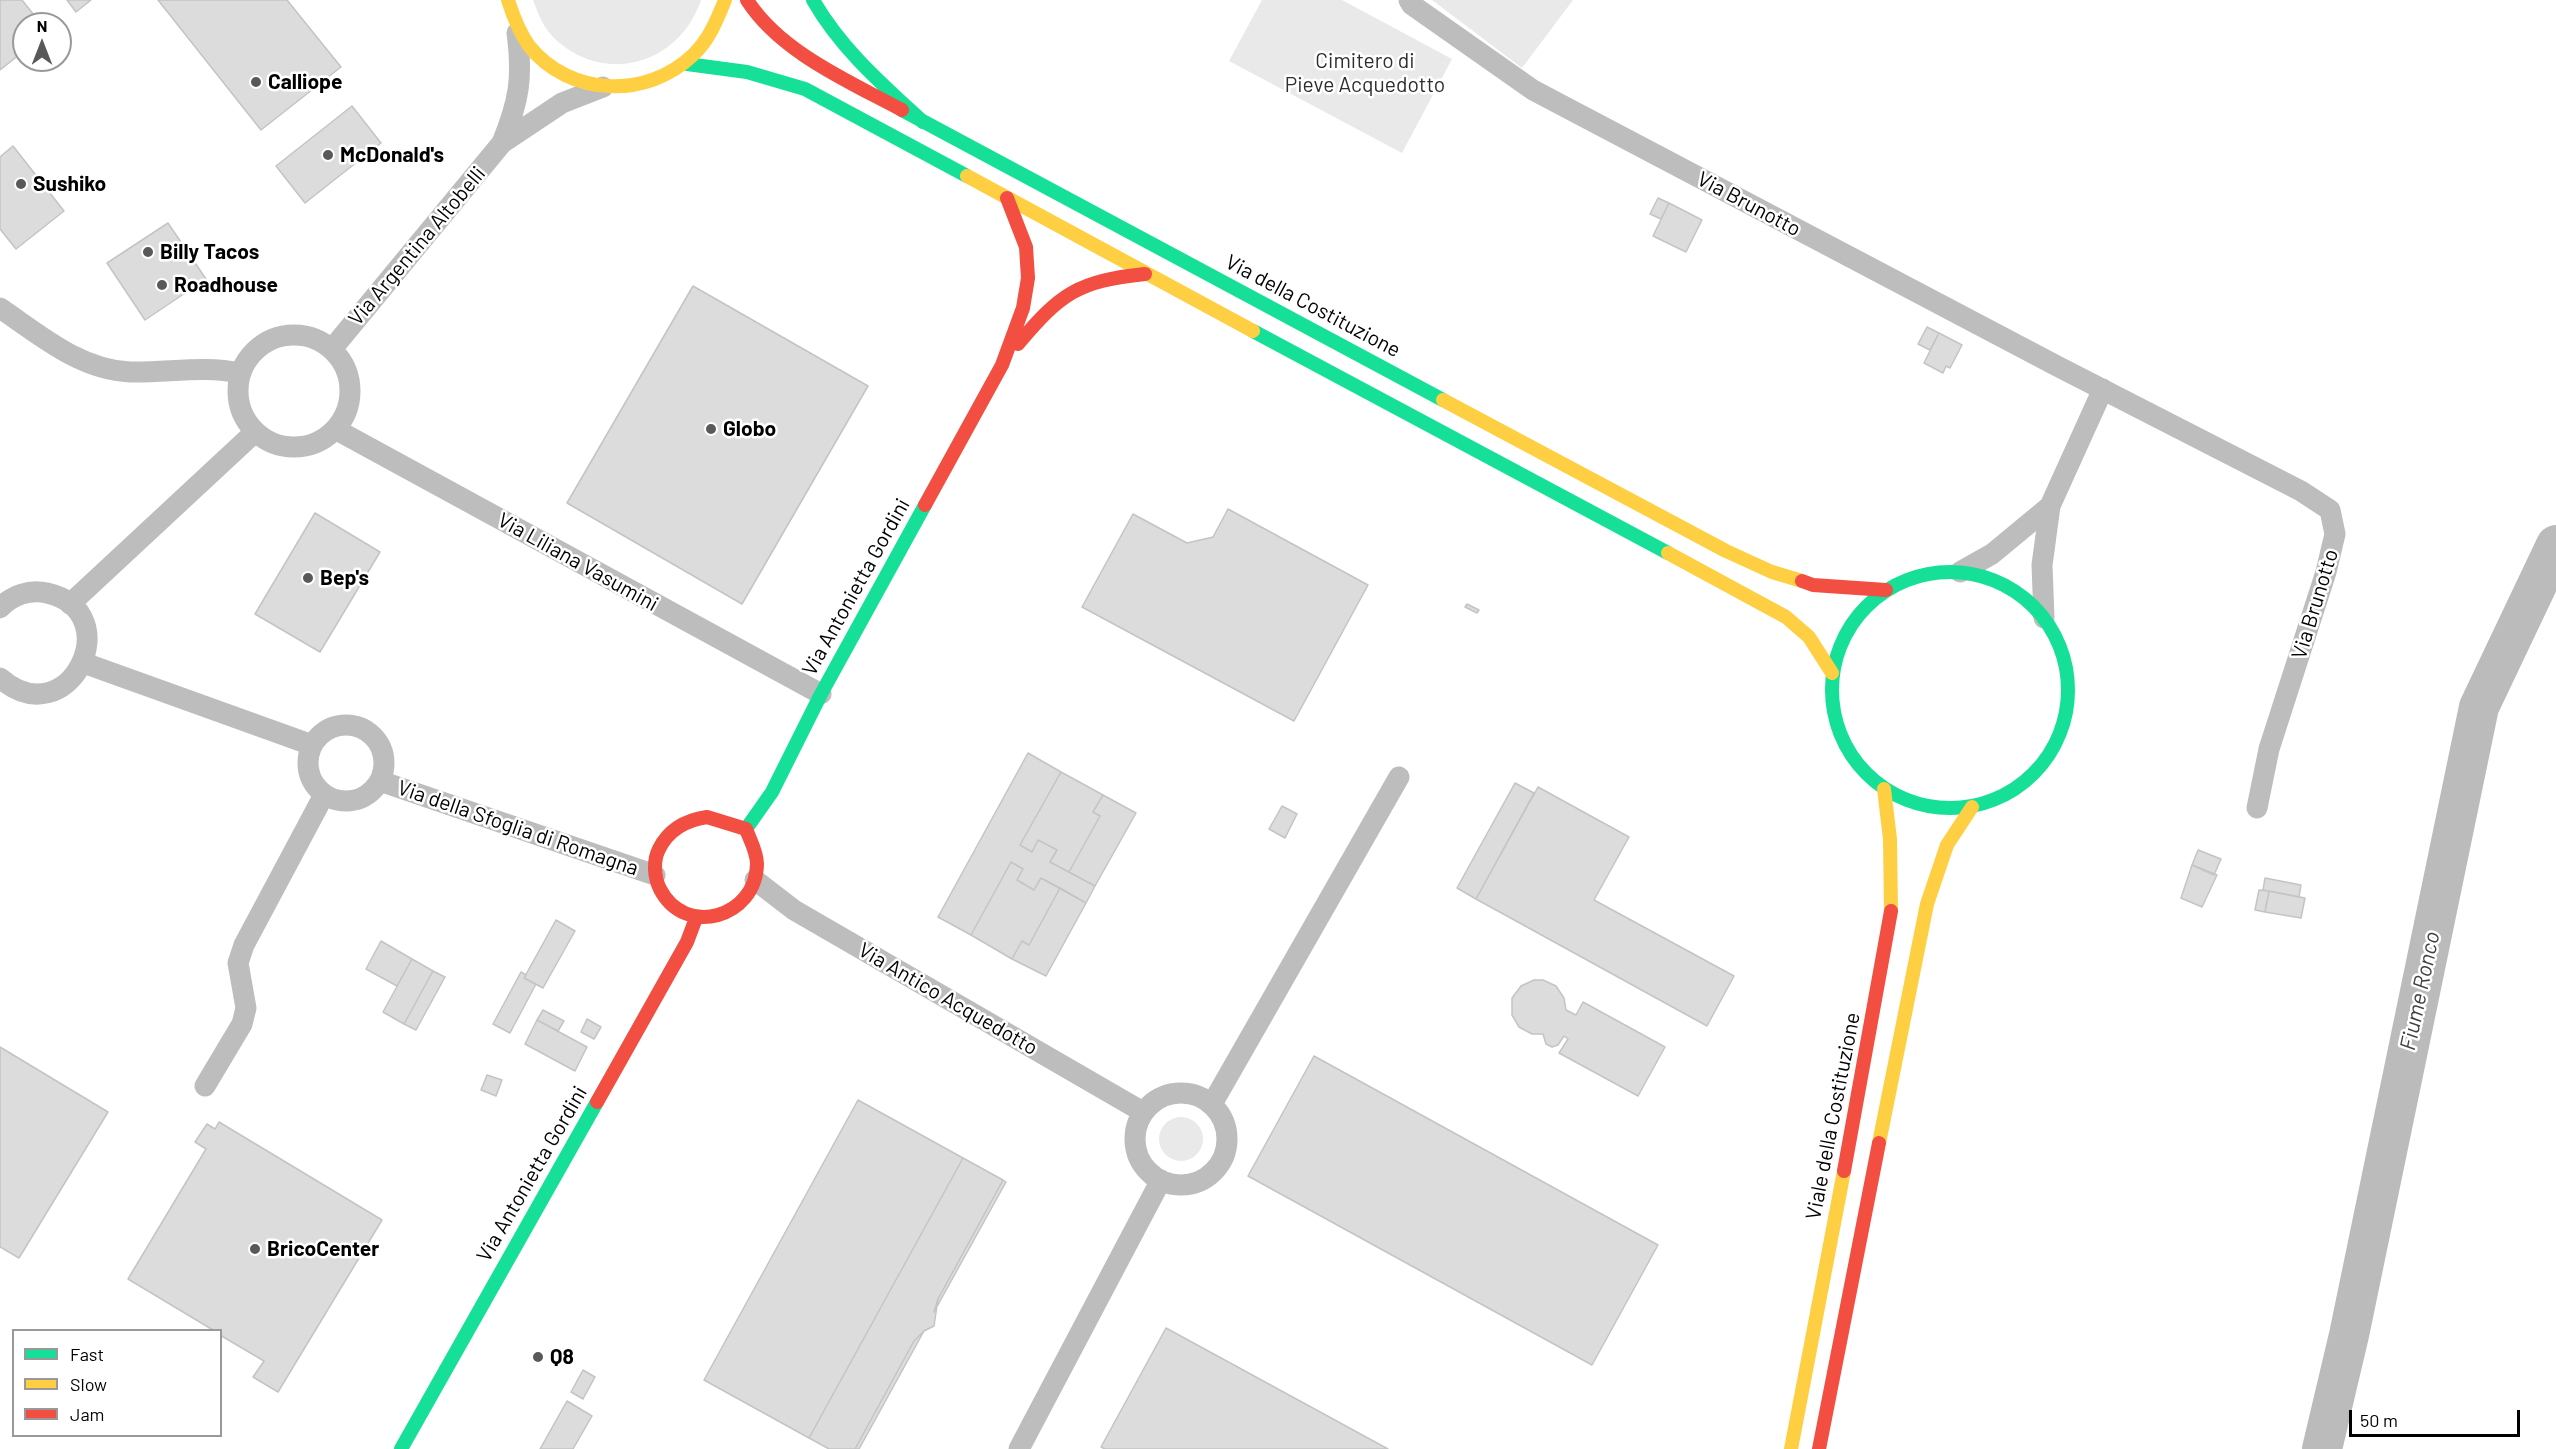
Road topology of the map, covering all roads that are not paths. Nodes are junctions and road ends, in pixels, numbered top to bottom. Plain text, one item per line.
1 (508, 0) edge
2 (725, 0) edge
3 (747, 0) edge
4 (813, 0) edge
5 (1409, 0) edge
6 (516, 24) junction
7 (687, 64) junction
8 (604, 86) junction
9 (923, 122) junction
10 (502, 143) junction
11 (1007, 198) junction
12 (1145, 274) junction
13 (0, 308) edge
14 (332, 349) junction
15 (1002, 364) junction
16 (240, 373) junction
17 (2103, 389) junction
18 (335, 429) junction
19 (255, 432) junction
20 (2050, 506) junction
21 (1959, 572) junction
22 (1886, 590) junction
23 (70, 604) junction
24 (0, 608) edge
25 (2044, 618) junction
26 (84, 663) junction
27 (1832, 673) junction
28 (1, 681) edge
29 (821, 694) junction
30 (312, 745) junction
31 (1399, 777) dead end
32 (380, 781) junction
33 (1884, 789) junction
34 (324, 795) junction
35 (1972, 807) junction
36 (2257, 808) dead end
37 (746, 829) junction
38 (655, 875) junction
39 (755, 880) junction
40 (696, 918) junction
41 (205, 1086) dead end
42 (1212, 1104) junction
43 (1143, 1112) junction
44 (1161, 1180) junction
45 (401, 1449) edge
46 (1018, 1449) edge
47 (1791, 1449) edge
48 (1819, 1449) edge

1 - 6 main road
2 - 7 main road
3 - 9 main road, Via della Costituzione
4 - 9 main road
5 - 17 street, Via Brunotto
6 - 8 main road
6 - 10 street, Via Argentina Altobelli
7 - 8 main road
7 - 11 main road
8 - 10 street, Via Argentina Altobelli
9 - 22 main road, Via della Costituzione
10 - 14 street, Via Argentina Altobelli
11 - 12 main road
11 - 15 main road, Via Antonietta Gordini
12 - 15 main road, Via Antonietta Gordini
12 - 27 main road
13 - 16 street
14 - 16 street
14 - 18 street
15 - 29 main road, Via Antonietta Gordini
16 - 19 street
17 - 20 street
17 - 36 street, Via Brunotto
18 - 19 street
18 - 29 street, Via Liliana Vasumini
19 - 23 street
20 - 21 street
20 - 25 street
21 - 22 main road
21 - 25 main road
22 - 27 main road
23 - 24 street
23 - 26 street
25 - 35 main road
26 - 28 street
26 - 30 street
27 - 33 main road
29 - 37 main road, Via Antonietta Gordini
30 - 32 street
30 - 34 street
31 - 42 street
32 - 34 street
32 - 38 street, Via della Sfoglia di Romagna
33 - 35 main road
33 - 47 main road, Viale della Costituzione
34 - 41 street
35 - 48 main road
37 - 38 main road
37 - 39 main road
38 - 40 main road
39 - 40 main road
39 - 43 street, Via Antico Acquedotto
40 - 45 main road, Via Antonietta Gordini
42 - 43 street
42 - 44 street
43 - 44 street
44 - 46 street

